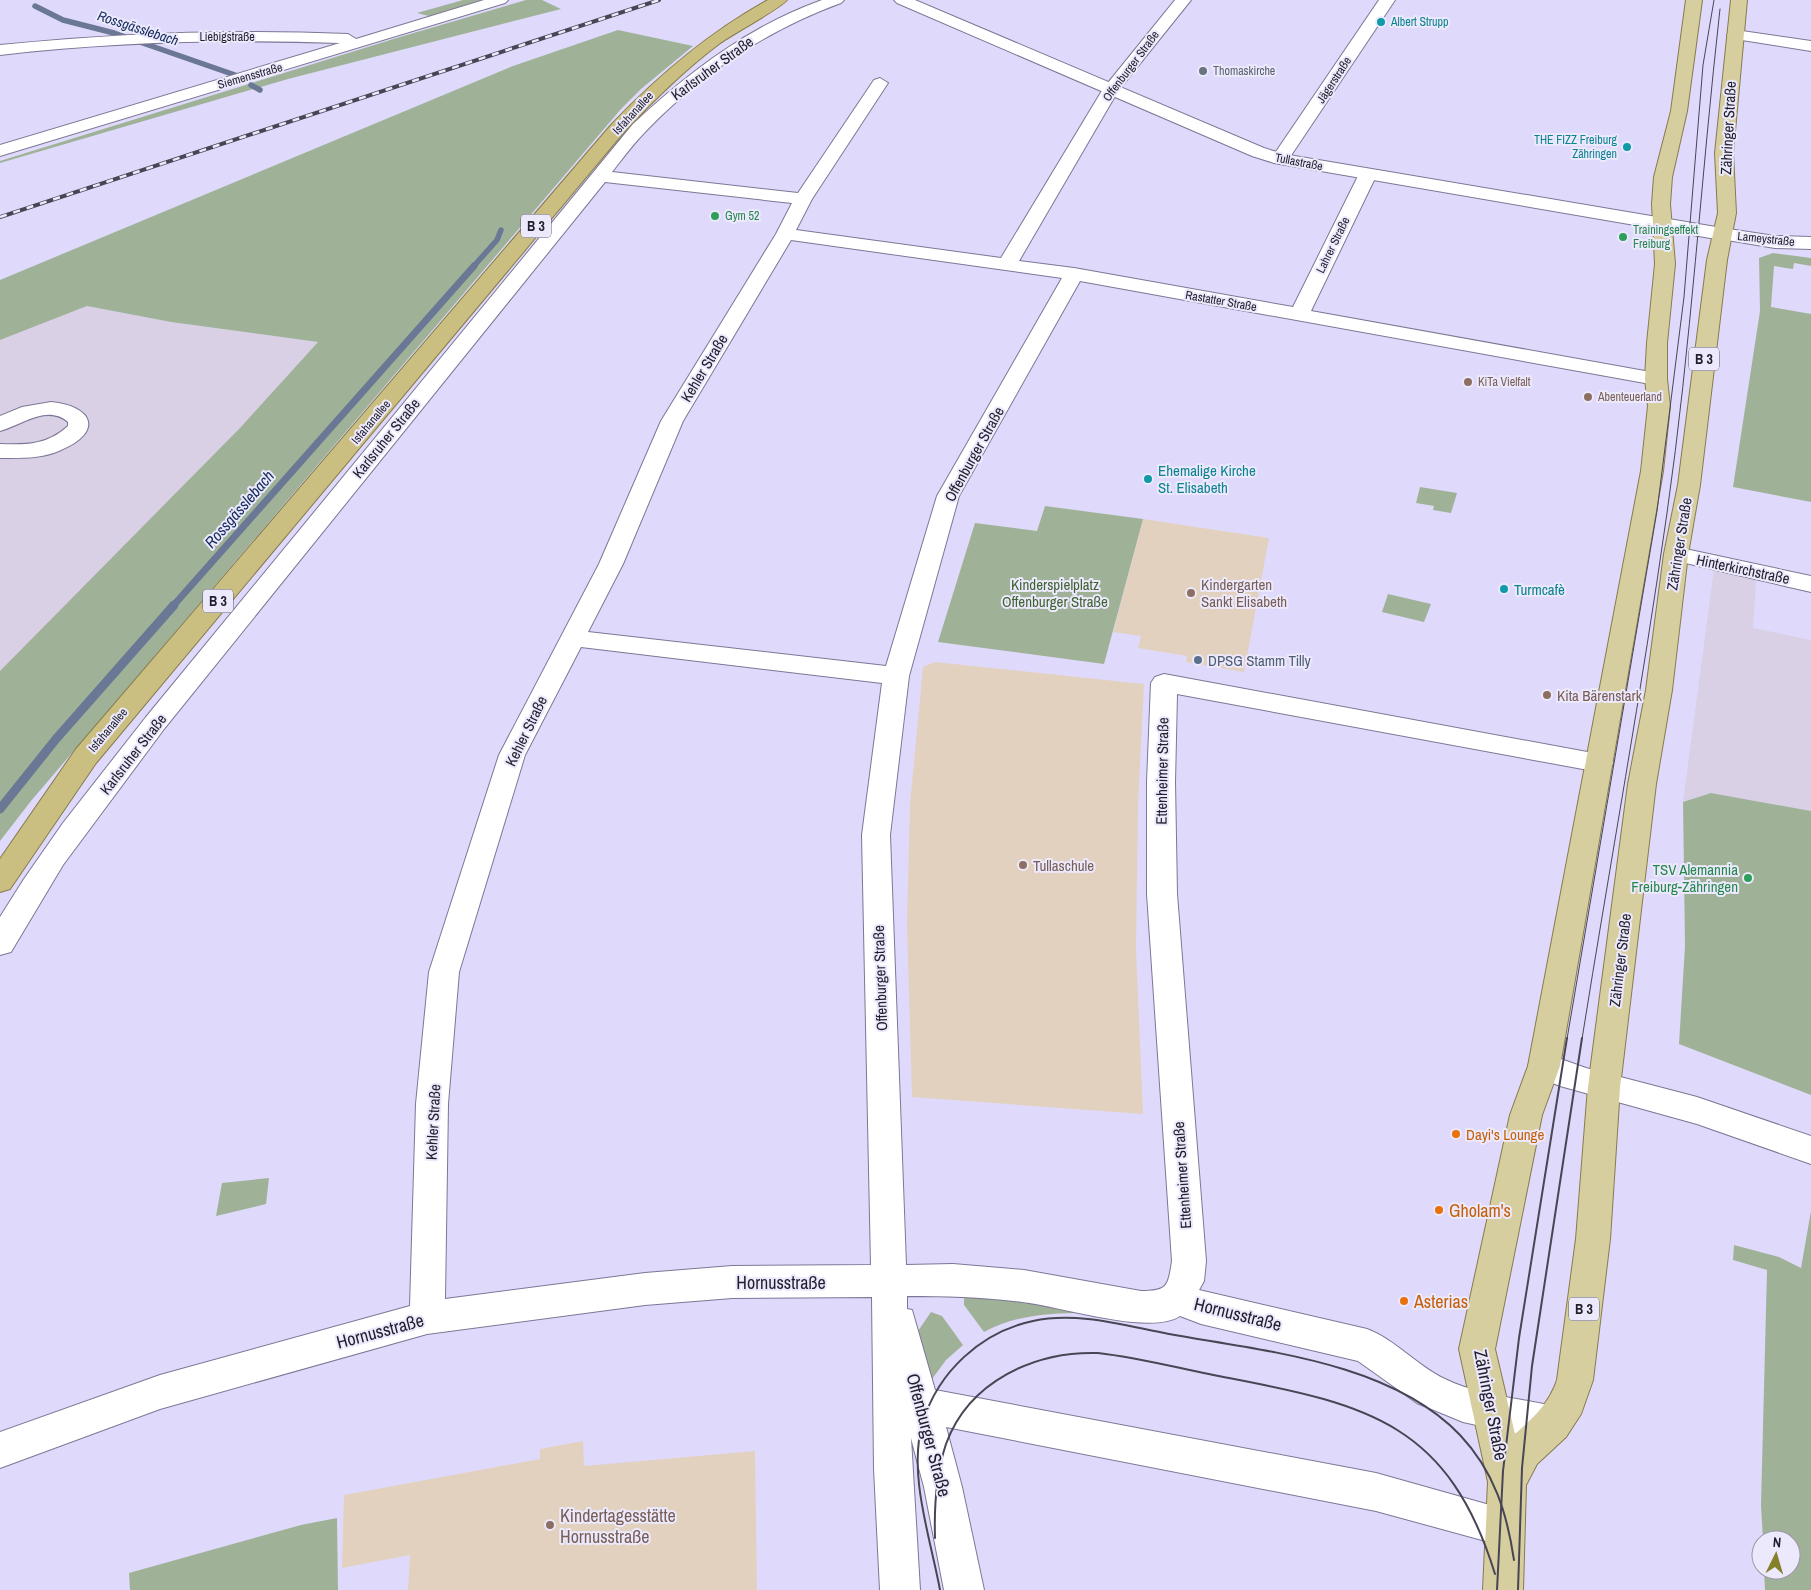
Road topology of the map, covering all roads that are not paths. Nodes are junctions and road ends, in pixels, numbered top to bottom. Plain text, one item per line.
1 (500, 0) edge
2 (779, 0) edge
3 (836, 0) edge
4 (902, 0) edge
5 (1183, 0) edge
6 (1387, 0) edge
7 (1694, 0) edge
8 (1740, 1) edge
9 (1735, 35) junction
10 (365, 41) junction
11 (1811, 46) edge
12 (0, 50) edge
13 (880, 83) dead end
14 (1111, 89) junction
15 (0, 151) edge
16 (1280, 159) junction
17 (1368, 174) junction
18 (599, 176) junction
19 (803, 199) junction
20 (1661, 225) junction
21 (785, 234) junction
22 (1722, 234) junction
23 (1811, 243) edge
24 (1007, 264) junction
25 (1074, 274) junction
26 (1299, 315) junction
27 (1656, 378) junction
28 (0, 424) edge
29 (0, 451) edge
30 (1676, 554) junction
31 (1811, 584) edge
32 (574, 638) junction
33 (896, 676) junction
34 (1599, 764) junction
35 (0, 881) edge
36 (0, 944) edge
37 (1544, 1066) junction
38 (1604, 1087) junction
39 (1811, 1150) edge
40 (889, 1282) junction
41 (1178, 1298) junction
42 (427, 1318) junction
43 (906, 1402) junction
44 (1490, 1410) junction
45 (1553, 1424) junction
46 (0, 1450) edge
47 (1507, 1482) junction
48 (1504, 1527) junction
49 (900, 1590) edge
50 (964, 1590) edge
51 (1503, 1590) edge

1 - 10 street, Siemensstraße
2 - 35 highway, Isfahanallee / B 3
3 - 18 street, Karlsruher Straße
4 - 14 street, Tullastraße
5 - 14 street, Offenburger Straße
6 - 16 street, Jägerstraße
7 - 20 main road, Zähringer Straße
8 - 9 main road, Zähringer Straße / B 3
9 - 11 street
9 - 22 main road, Zähringer Straße / B 3
10 - 12 street, Liebigstraße
10 - 15 street, Siemensstraße
13 - 19 street, Kehler Straße
14 - 16 street, Tullastraße
14 - 24 street, Offenburger Straße
16 - 17 street, Tullastraße
17 - 20 street, Tullastraße
17 - 26 street, Lahrer Straße
18 - 19 street
18 - 36 street, Karlsruher Straße
19 - 21 street, Kehler Straße
20 - 22 street, Tullastraße
20 - 27 main road, Zähringer Straße
21 - 24 street, Rastatter Straße
21 - 32 street, Kehler Straße
22 - 23 street, Lameystraße
22 - 30 main road, Zähringer Straße / B 3
24 - 25 street, Rastatter Straße
25 - 26 street, Rastatter Straße
25 - 33 street, Offenburger Straße
26 - 27 street, Rastatter Straße
27 - 34 main road, Zähringer Straße
28 - 29 street
30 - 31 street, Hinterkirchstraße
30 - 38 main road, Zähringer Straße / B 3
32 - 33 street
32 - 42 street, Kehler Straße
33 - 40 street, Offenburger Straße
34 - 37 main road, Zähringer Straße
34 - 41 street, Ettenheimer Straße
37 - 38 street
37 - 44 main road, Zähringer Straße
38 - 39 street
38 - 45 main road, Zähringer Straße / B 3
40 - 41 street, Hornusstraße
40 - 42 street, Hornusstraße
40 - 43 street, Offenburger Straße
41 - 44 street, Hornusstraße
42 - 46 street, Hornusstraße
43 - 48 street
43 - 49 street, Offenburger Straße
43 - 50 street, Offenburger Straße
44 - 45 street, Hornusstraße
44 - 47 main road, Zähringer Straße
45 - 47 main road, Zähringer Straße / B 3
47 - 48 main road, Zähringer Straße / B 3
48 - 51 main road, Zähringer Straße / B 3

